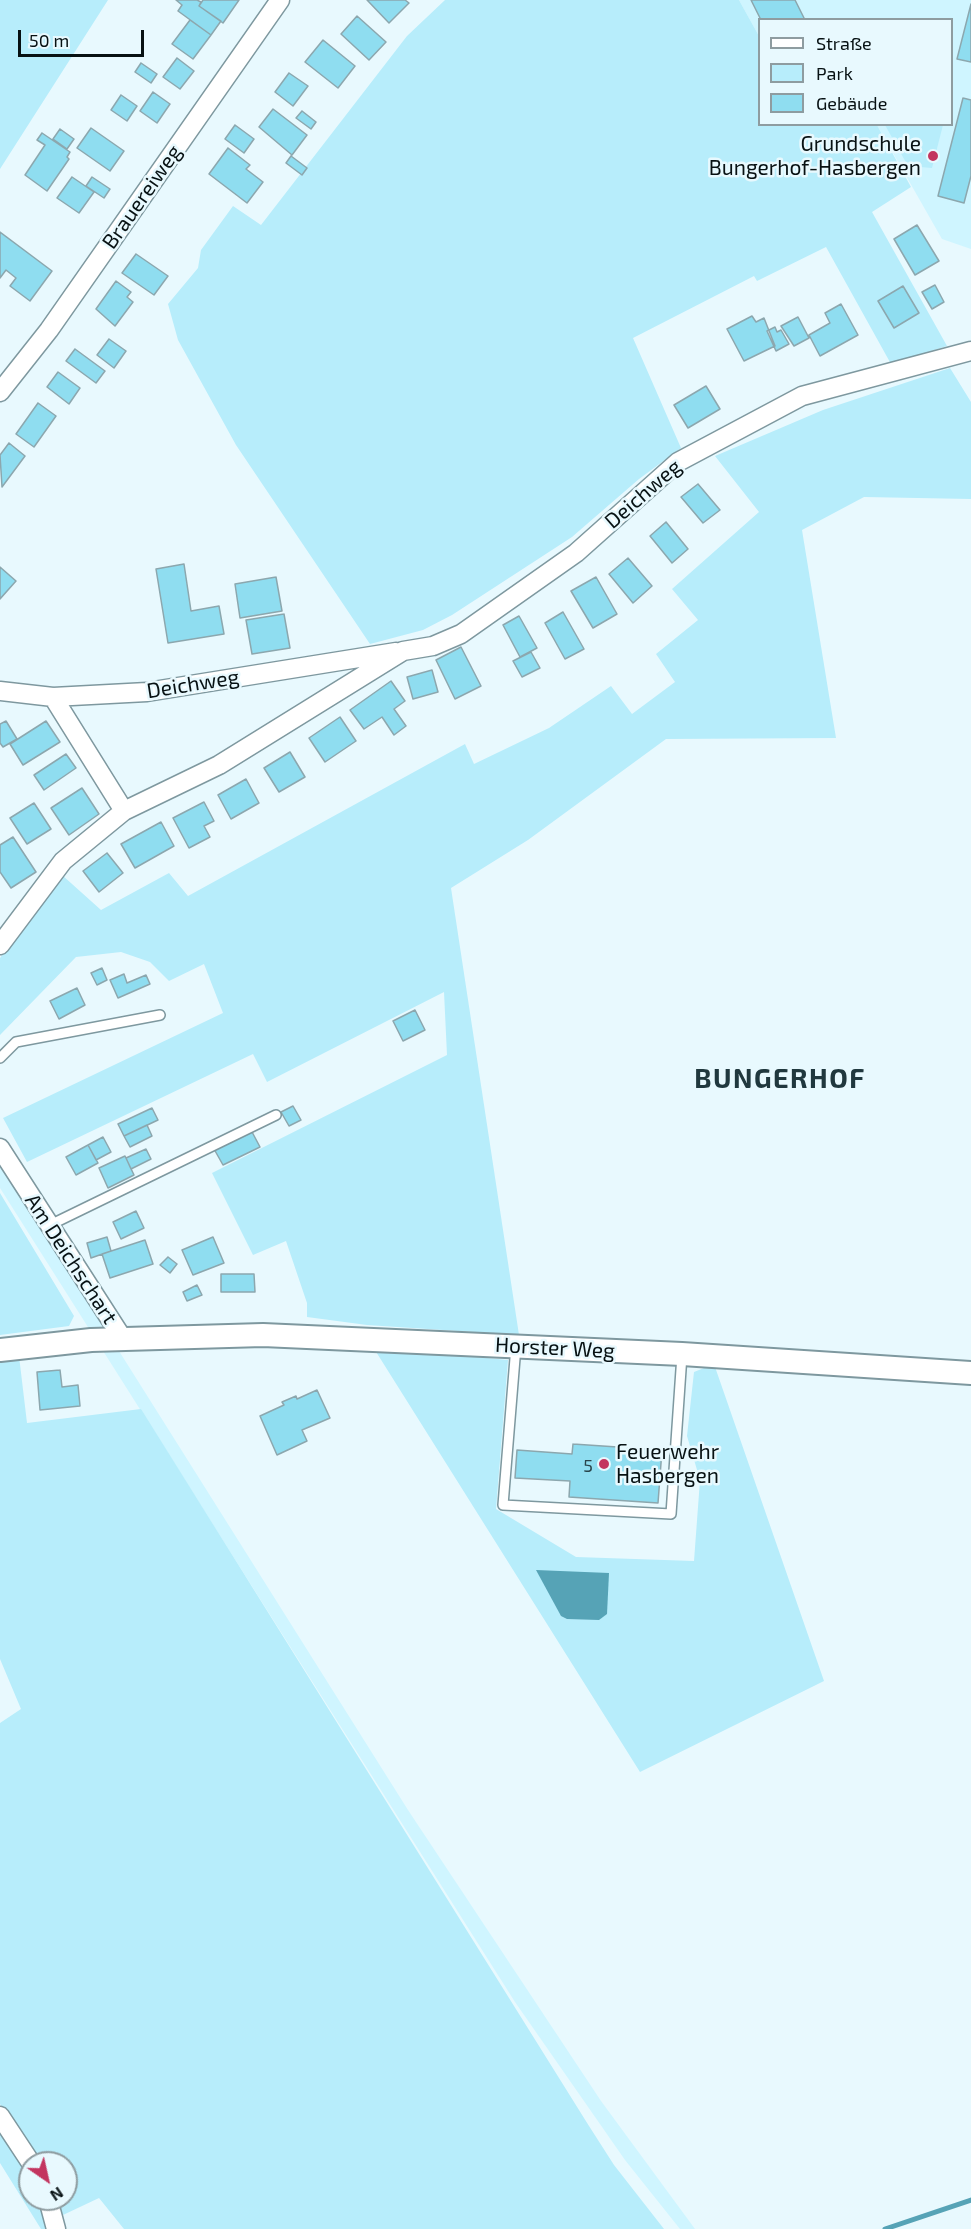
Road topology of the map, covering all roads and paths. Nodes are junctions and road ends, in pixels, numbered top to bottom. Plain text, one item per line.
1 (280, 0) edge
2 (971, 351) edge
3 (0, 392) edge
4 (403, 651) junction
5 (0, 691) edge
6 (53, 697) junction
7 (124, 811) junction
8 (0, 945) edge
9 (160, 1015) dead end
10 (0, 1058) edge
11 (276, 1115) dead end
12 (0, 1148) edge
13 (50, 1225) junction
14 (131, 1339) junction
15 (516, 1346) junction
16 (0, 1350) edge
17 (682, 1354) junction
18 (971, 1373) edge
19 (0, 2116) edge
20 (23, 2151) edge
21 (51, 2211) edge
22 (56, 2229) edge

1 - 3 street, Brauereiweg
2 - 4 street, Deichweg
4 - 6 street, Deichweg
4 - 7 street, Deichweg
5 - 6 street, Deichweg
6 - 7 street
7 - 8 street, Deichweg
9 - 10 lane
11 - 13 lane
12 - 13 street, Am Deichschart
13 - 14 street, Am Deichschart
14 - 15 street, Horster Weg
14 - 16 street, Horster Weg
15 - 17 street, Horster Weg
15 - 17 lane
17 - 18 street, Horster Weg
19 - 20 street
21 - 22 street

